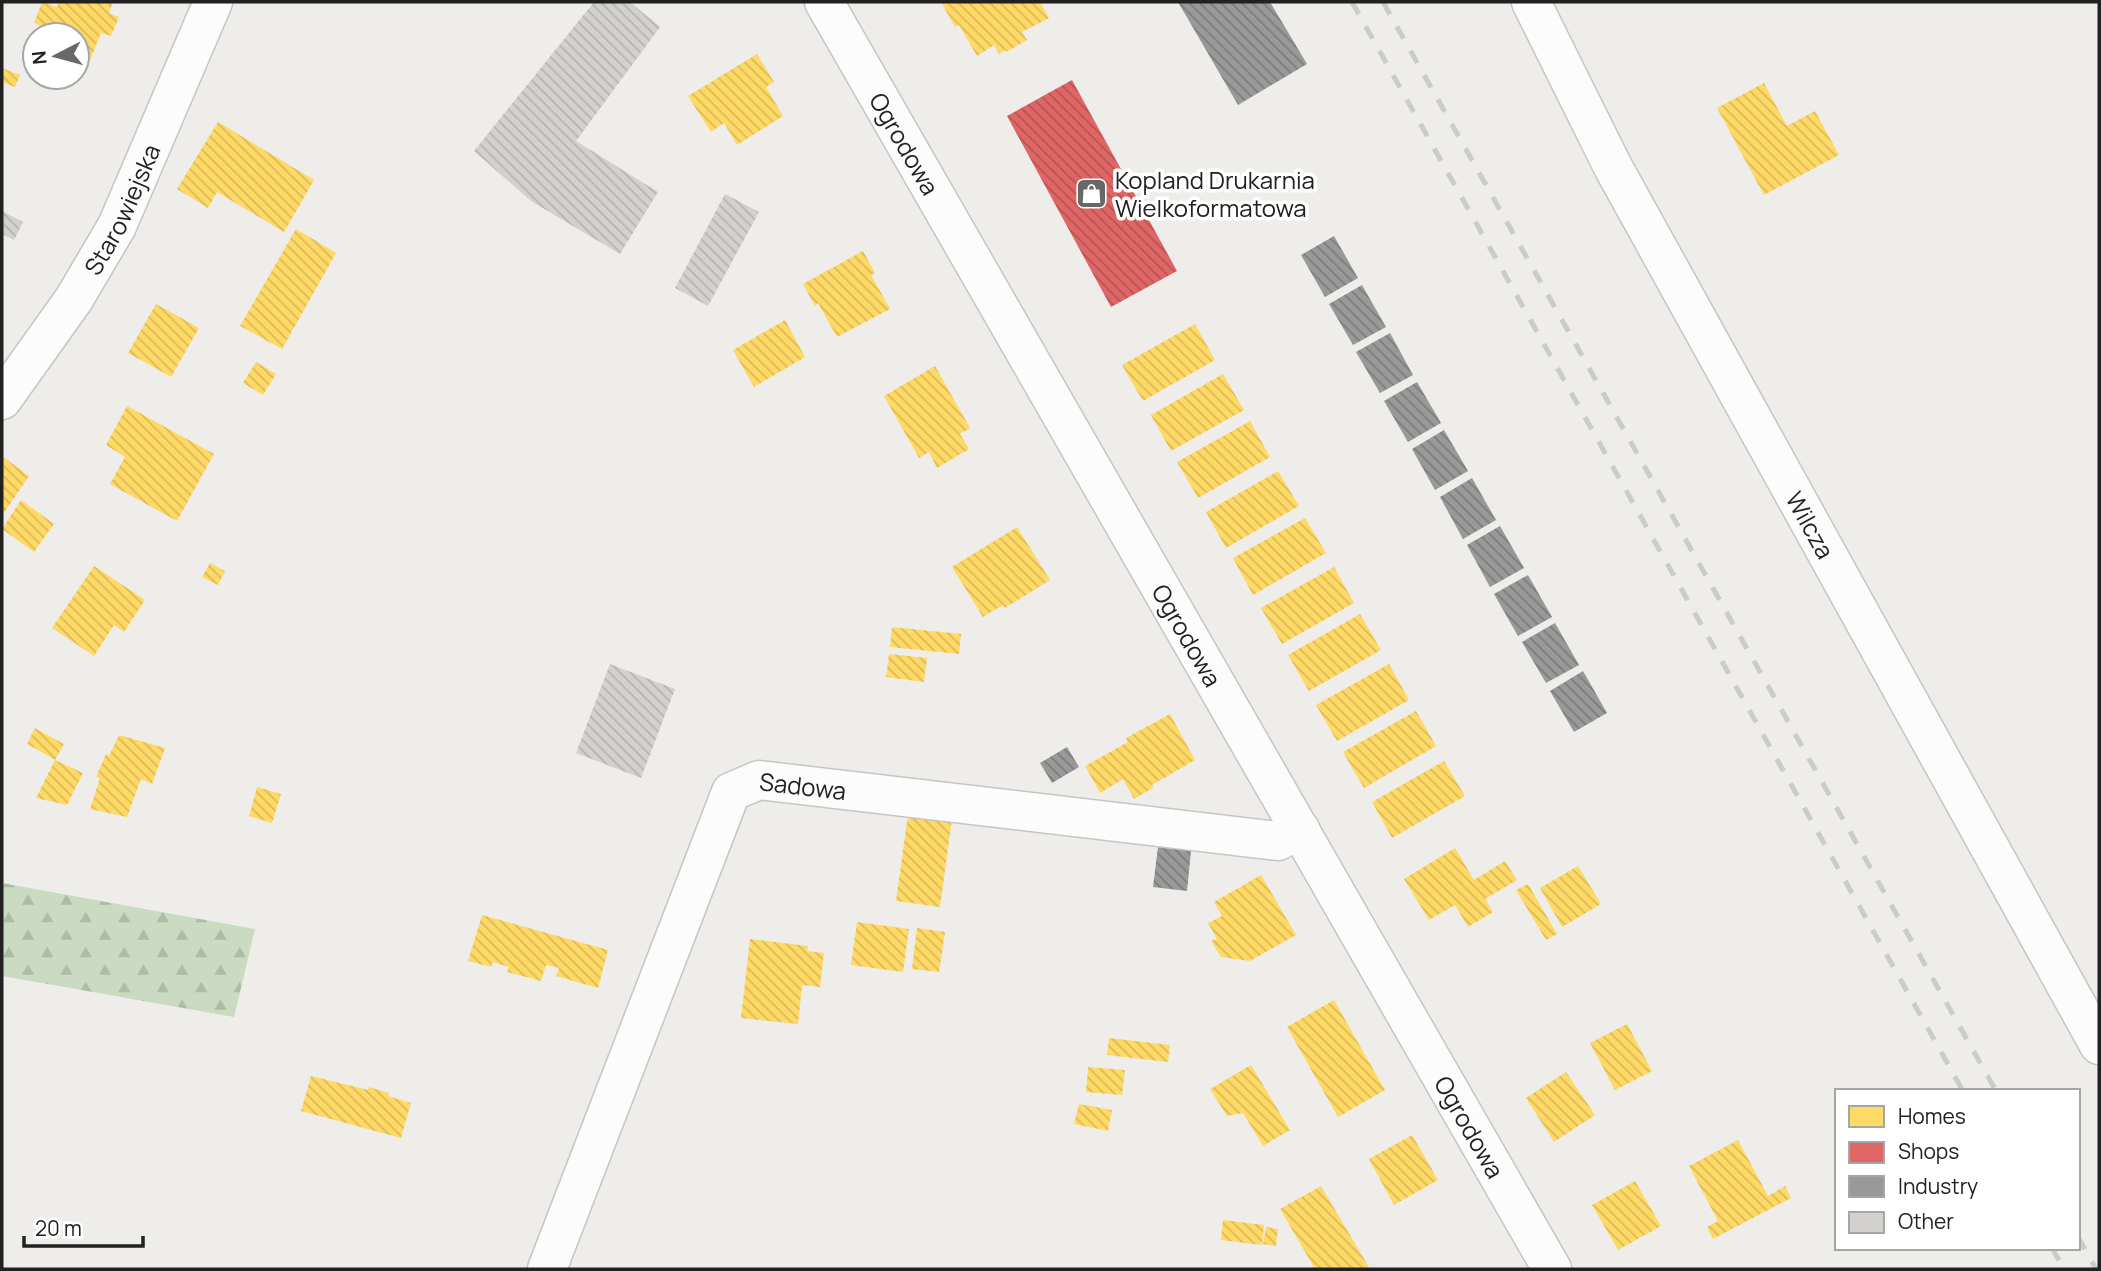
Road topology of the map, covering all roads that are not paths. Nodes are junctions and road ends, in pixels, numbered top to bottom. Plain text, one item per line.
1 (213, 2) edge
2 (824, 2) edge
3 (1531, 2) edge
4 (2, 400) edge
5 (1300, 829) junction
6 (2099, 1045) edge
7 (547, 1269) edge
8 (1552, 1269) edge

1 - 4 street, Starowiejska
2 - 5 street, Ogrodowa
3 - 6 street, Wilcza
5 - 7 street, Sadowa
5 - 8 street, Ogrodowa

